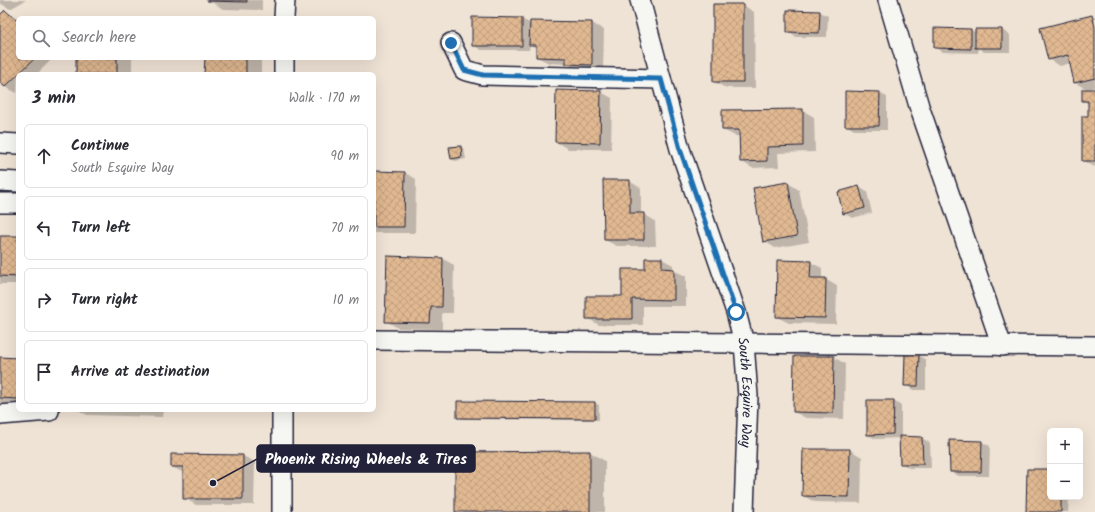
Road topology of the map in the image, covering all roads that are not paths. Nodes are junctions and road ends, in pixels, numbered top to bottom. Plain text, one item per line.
1 (285, 0) edge
2 (640, 0) edge
3 (888, 0) edge
4 (284, 16) edge
5 (451, 43) dead end
6 (284, 60) edge
7 (284, 72) edge
8 (661, 79) junction
9 (0, 143) edge
10 (16, 144) edge
11 (0, 181) edge
12 (16, 182) edge
13 (0, 202) edge
14 (16, 203) edge
15 (376, 340) edge
16 (744, 343) junction
17 (1002, 346) junction
18 (1095, 346) edge
19 (33, 412) edge
20 (282, 412) edge
21 (0, 414) edge
22 (282, 512) edge
23 (744, 512) edge

1 - 4 street
2 - 8 street, South Esquire Way
3 - 17 street
5 - 8 street
6 - 7 street
8 - 16 street, South Esquire Way
9 - 10 street
11 - 12 street
13 - 14 street
15 - 16 street
16 - 17 street
16 - 23 street, South Esquire Way
17 - 18 street
19 - 21 street
20 - 22 street

